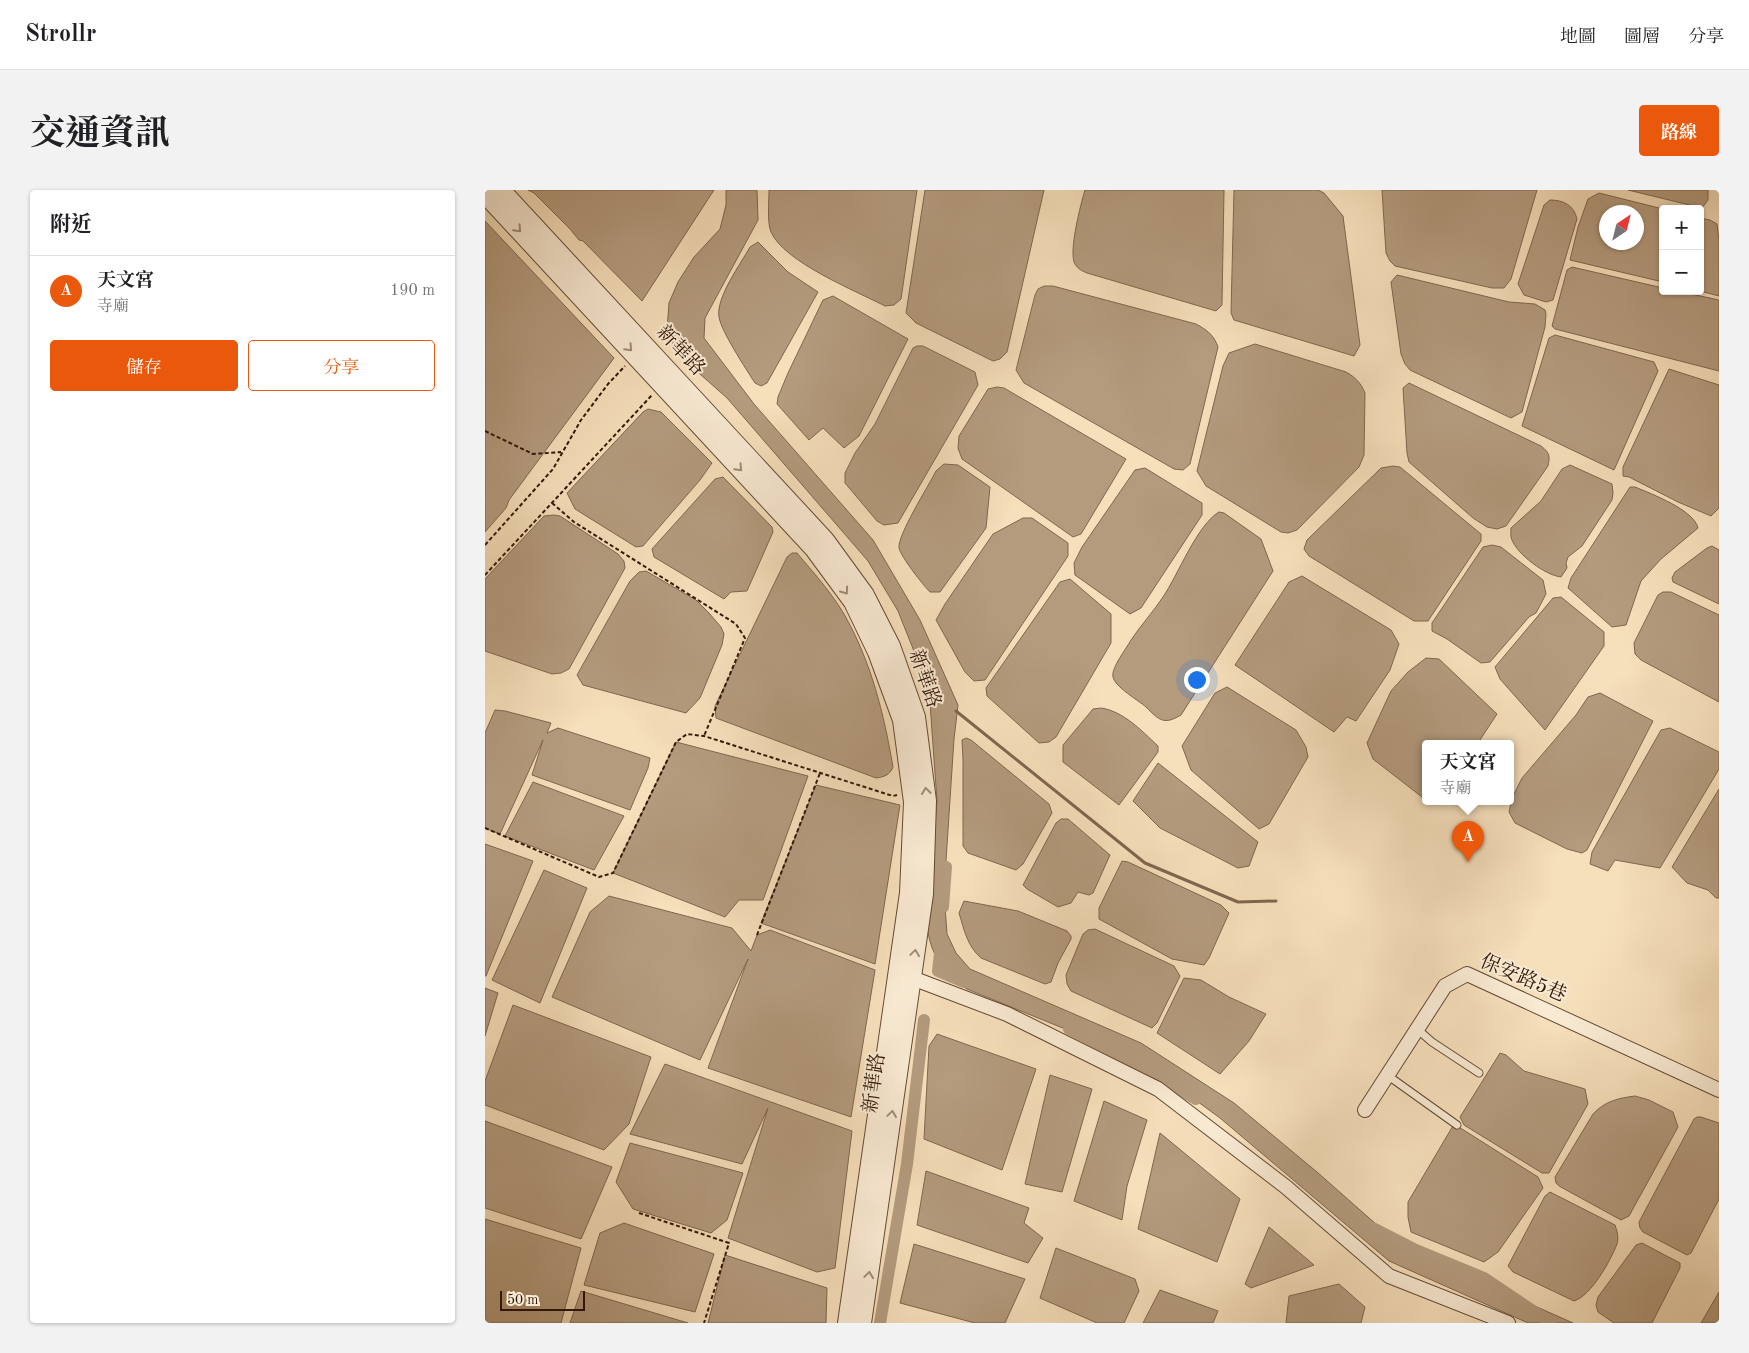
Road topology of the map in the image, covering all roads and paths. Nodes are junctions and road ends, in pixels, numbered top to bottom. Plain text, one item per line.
1 (501, 190) edge
2 (485, 194) edge
3 (635, 354) junction
4 (662, 384) junction
5 (485, 431) edge
6 (561, 452) junction
7 (552, 503) junction
8 (485, 545) edge
9 (485, 575) edge
10 (704, 736) junction
11 (821, 773) junction
12 (911, 792) junction
13 (485, 828) edge
14 (757, 935) dead end
15 (912, 978) junction
16 (1417, 1029) junction
17 (1479, 1073) dead end
18 (1387, 1074) junction
19 (1719, 1090) edge
20 (1365, 1110) dead end
21 (1457, 1124) dead end
22 (639, 1213) dead end
23 (704, 1323) edge
24 (847, 1323) edge
25 (862, 1323) edge
26 (1508, 1323) edge

15 -> 1 street, 新華路
2 -> 3 street, 新華路
3 - 4 street, 新華路
3 - 6 path
4 - 7 path
4 -> 12 street, 新華路
5 - 6 path
6 - 8 path
7 - 9 path
7 - 10 path
10 - 11 path
10 - 13 path
11 - 12 path
11 - 14 path
12 - 24 street, 新華路
25 -> 15 street, 新華路
15 - 26 street
16 - 17 lane
16 - 18 street, 保安路5巷
16 - 19 street, 保安路5巷
18 - 20 street, 保安路5巷
18 - 21 lane
22 - 23 path

